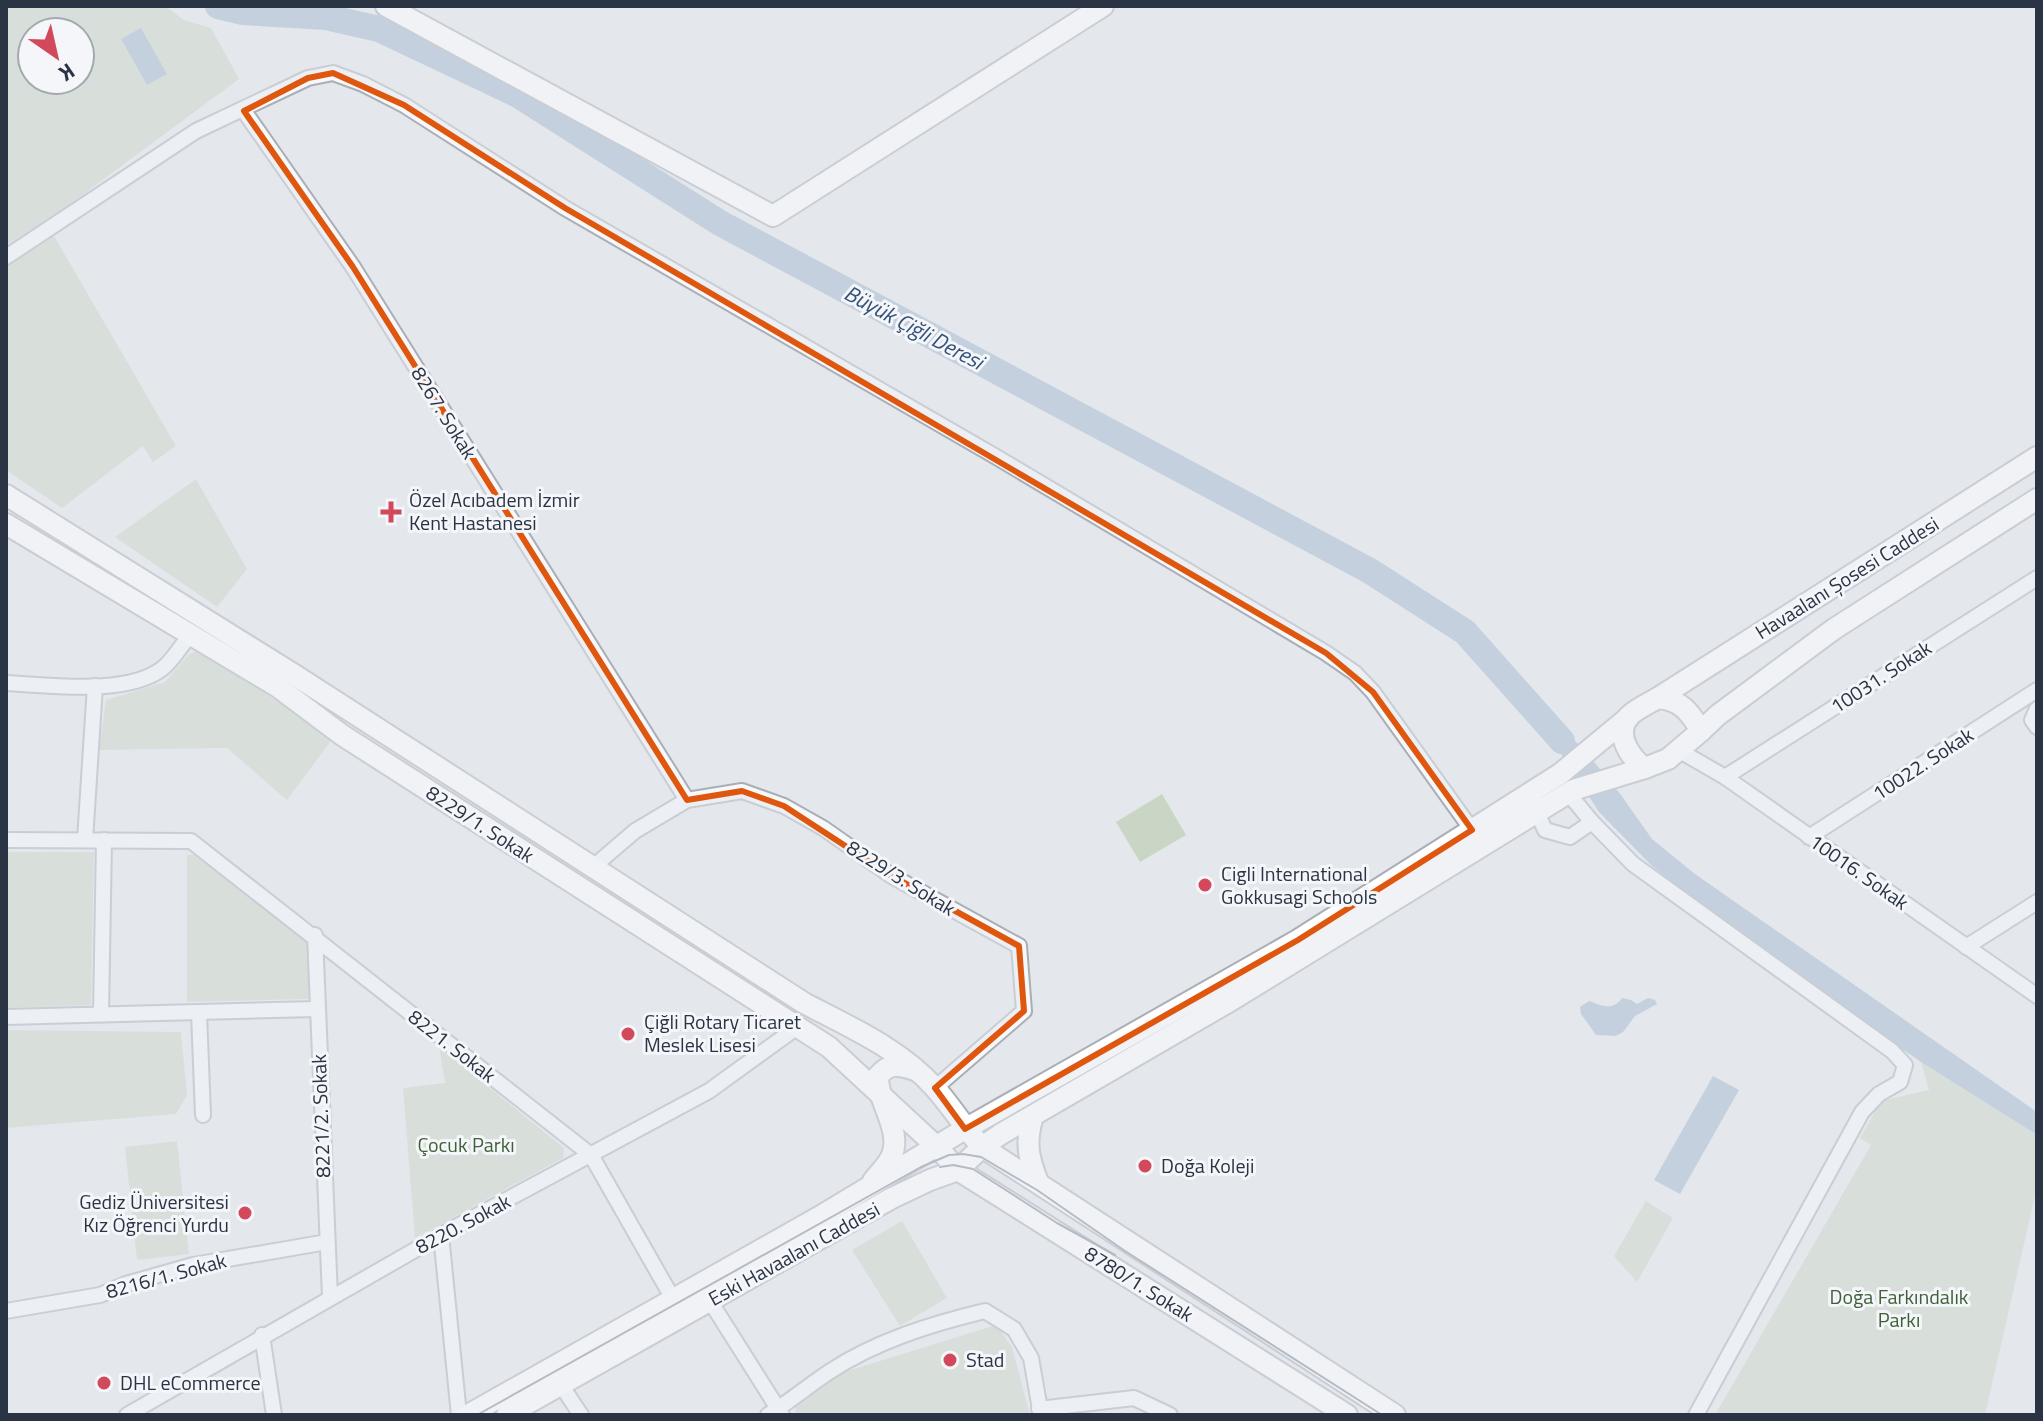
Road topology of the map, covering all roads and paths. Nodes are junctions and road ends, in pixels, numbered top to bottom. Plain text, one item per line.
1 (386, 6) edge
2 (1103, 6) edge
3 (244, 111) junction
4 (6, 257) edge
5 (2037, 457) edge
6 (6, 495) edge
7 (2037, 499) edge
8 (6, 524) edge
9 (2037, 578) edge
10 (191, 634) junction
11 (6, 683) edge
12 (95, 686) junction
13 (2037, 690) edge
14 (1658, 698) junction
15 (2037, 709) edge
16 (1629, 717) junction
17 (2037, 727) edge
18 (1701, 731) junction
19 (1680, 751) junction
20 (1645, 768) junction
21 (1725, 777) junction
22 (1567, 786) junction
23 (1538, 788) junction
24 (687, 800) junction
25 (1537, 812) junction
26 (1592, 822) junction
27 (1472, 830) junction
28 (1809, 837) junction
29 (6, 840) edge
30 (85, 840) junction
31 (104, 840) junction
32 (593, 867) junction
33 (2037, 902) edge
34 (315, 935) junction
35 (1966, 947) junction
36 (2037, 996) edge
37 (317, 1009) junction
38 (199, 1013) junction
39 (101, 1014) junction
40 (6, 1017) edge
41 (796, 1028) junction
42 (915, 1070) junction
43 (935, 1088) junction
44 (878, 1091) junction
45 (203, 1115) dead end
46 (1033, 1116) junction
47 (965, 1129) junction
48 (937, 1147) junction
49 (982, 1147) junction
50 (591, 1155) junction
51 (958, 1170) junction
52 (1038, 1182) junction
53 (869, 1187) junction
54 (441, 1235) junction
55 (327, 1242) junction
56 (330, 1297) junction
57 (673, 1299) junction
58 (710, 1301) junction
59 (6, 1311) edge
60 (262, 1335) junction
61 (561, 1385) junction
62 (1040, 1412) edge
63 (776, 1413) edge
64 (1338, 1414) edge
65 (127, 1415) edge
66 (274, 1415) edge
67 (459, 1415) edge
68 (468, 1415) edge
69 (507, 1415) edge
70 (581, 1415) edge
71 (1170, 1415) edge
72 (1395, 1415) edge
73 (1696, 1415) edge

1 - 2 street
3 - 4 street
3 - 24 street, 8267. Sokak
3 - 27 street
5 - 14 street, Havaalanı Şosesi Caddesi
6 - 32 street, 8229/1. Sokak
7 - 18 street, Havaalanı Şosesi Caddesi
8 - 10 street, 8229/1. Sokak
9 - 21 street, 10031. Sokak
10 - 12 street
10 - 41 street, 8229/1. Sokak
11 - 12 street
12 - 30 street
13 - 28 street, 10022. Sokak
14 - 16 street
14 - 18 street
15 - 17 street
16 - 20 street
16 - 22 street
18 - 19 street
19 - 20 street
19 - 21 street, 10016. Sokak
20 - 22 street
21 - 28 street, 10016. Sokak
22 - 23 street, Eski Havaalanı Caddesi
22 - 25 street, Eski Havaalanı Caddesi
22 - 26 street
23 - 25 street
23 - 27 street, Eski Havaalanı Caddesi
24 - 32 street
24 - 43 street, 8229/3. Sokak
25 - 26 street
25 - 46 street, Eski Havaalanı Caddesi
26 - 73 street
27 - 47 street, Eski Havaalanı Caddesi
28 - 35 street, 10016. Sokak
29 - 30 street, 8221. Sokak
30 - 31 street, 8221. Sokak
31 - 34 street, 8221. Sokak
31 - 39 street
32 - 42 street, 8229/1. Sokak
33 - 35 street
34 - 37 street, 8221/2. Sokak
34 - 50 street, 8221. Sokak
35 - 36 street, 10016. Sokak
37 - 38 street
37 - 55 street, 8221/2. Sokak
38 - 39 street
38 - 45 street
39 - 40 street
41 - 44 street, 8229/1. Sokak
41 - 50 street, 8220. Sokak
42 - 43 street, 8229/1. Sokak
42 - 44 street
43 - 47 street, 8229/1. Sokak
44 - 48 street, 8229/1. Sokak
44 - 53 street
46 - 49 street, Eski Havaalanı Caddesi
46 - 52 street
47 - 48 street, Eski Havaalanı Caddesi
47 - 49 street, 8229/1. Sokak
48 - 51 street, 8780/1. Sokak
48 - 53 street, Eski Havaalanı Caddesi
49 - 51 street, Eski Havaalanı Caddesi
49 - 52 street, 8229/1. Sokak
50 - 54 street, 8220. Sokak
50 - 57 street
51 - 58 street, Eski Havaalanı Caddesi
51 - 64 street, 8780/1. Sokak
52 - 72 street, 8229/1. Sokak
53 - 57 street, Eski Havaalanı Caddesi
54 - 56 street, 8220. Sokak
54 - 67 street
55 - 56 street, 8221/2. Sokak
55 - 59 street, 8216/1. Sokak
56 - 60 street, 8220. Sokak
57 - 68 street, Eski Havaalanı Caddesi
58 - 61 street, Eski Havaalanı Caddesi
58 - 63 street
60 - 65 street, 8220. Sokak
60 - 66 street
61 - 69 street, Eski Havaalanı Caddesi
61 - 70 street
62 - 63 street
62 - 71 street

